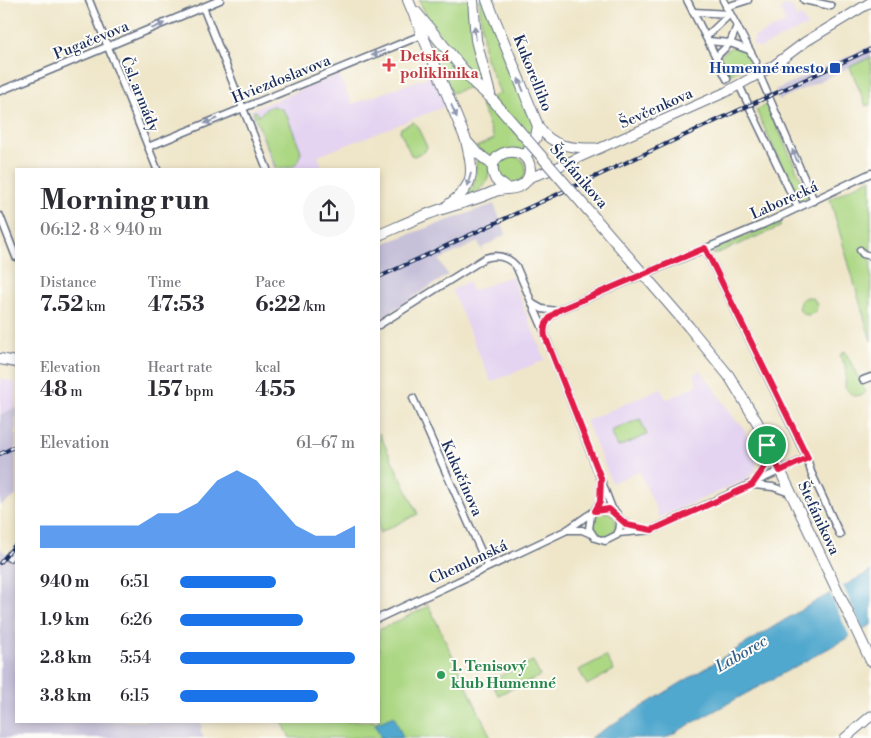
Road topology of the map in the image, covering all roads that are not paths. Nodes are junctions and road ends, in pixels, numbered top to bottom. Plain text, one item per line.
1 (89, 0) edge
2 (220, 0) edge
3 (474, 0) edge
4 (487, 0) edge
5 (687, 0) edge
6 (723, 0) edge
7 (744, 0) edge
8 (804, 0) edge
9 (410, 2) edge
10 (871, 2) edge
11 (831, 6) dead end
12 (203, 7) junction
13 (726, 7) junction
14 (693, 12) junction
15 (730, 14) junction
16 (737, 26) junction
17 (420, 32) junction
18 (707, 39) junction
19 (730, 43) junction
20 (108, 46) junction
21 (749, 50) junction
22 (716, 57) junction
23 (756, 62) dead end
24 (759, 74) junction
25 (727, 79) dead end
26 (739, 85) junction
27 (0, 91) edge
28 (491, 98) junction
29 (244, 108) junction
30 (538, 126) junction
31 (466, 140) junction
32 (148, 147) junction
33 (599, 148) junction
34 (527, 160) junction
35 (493, 164) junction
36 (157, 168) edge
37 (267, 168) edge
38 (550, 170) junction
39 (871, 172) edge
40 (494, 178) junction
41 (528, 178) junction
42 (506, 188) junction
43 (814, 201) junction
44 (467, 203) junction
45 (443, 208) junction
46 (798, 208) junction
47 (0, 216) edge
48 (380, 235) edge
49 (705, 248) junction
50 (860, 250) dead end
51 (15, 254) edge
52 (871, 256) edge
53 (532, 303) junction
54 (557, 312) junction
55 (380, 325) edge
56 (544, 332) junction
57 (0, 359) edge
58 (15, 362) edge
59 (871, 377) edge
60 (863, 380) dead end
61 (413, 398) dead end
62 (767, 445) junction
63 (808, 458) junction
64 (780, 471) junction
65 (601, 478) junction
66 (752, 485) junction
67 (790, 493) junction
68 (614, 511) junction
69 (593, 513) junction
70 (620, 519) junction
71 (568, 530) junction
72 (652, 530) junction
73 (591, 534) junction
74 (618, 534) junction
75 (840, 535) dead end
76 (15, 551) edge
77 (10, 558) dead end
78 (488, 567) junction
79 (380, 618) edge
80 (871, 661) edge
81 (871, 716) edge
82 (845, 738) edge

1 - 20 street, Čsl. armády
2 - 12 street, Pugačevova
28 -> 3 main road
30 -> 4 main road, Kukorelliho
5 - 14 street
6 - 13 street
7 - 13 street
8 - 11 street
9 - 17 main road
9 - 28 main road, Štefánikova
10 - 24 main road, Ševčenkova
20 -> 12 street, Pugačevova
12 - 29 street
13 - 15 street
14 - 15 street
14 - 18 street
15 - 16 street
15 - 18 street
16 - 19 street
16 - 21 street
17 -> 29 street, Hviezdoslavova
17 -> 31 main road
18 - 19 street
18 - 22 street
19 - 21 street
19 - 22 street
20 - 27 street, Pugačevova
20 - 32 street, Čsl. armády
21 - 23 street
22 - 25 street
24 - 26 main road, Ševčenkova
43 -> 24 street
26 - 33 main road, Ševčenkova
26 - 46 street
28 - 62 main road, Štefánikova, bridge
29 -> 32 street, Hviezdoslavova
29 - 37 street
30 - 33 main road
30 - 34 main road, Kukorelliho
31 - 35 main road
31 -> 45 main road
32 - 36 street, Čsl. armády
33 - 38 main road, Ševčenkova
34 - 35 main road
34 - 38 main road
34 - 41 main road
35 - 40 main road
38 - 41 main road, Ševčenkova
39 - 43 street, Laborecká
40 - 42 main road
40 - 44 main road
41 - 42 main road
42 - 44 main road
43 - 46 street, Laborecká
44 - 45 main road
45 - 48 main road
46 - 49 street, Laborecká
47 - 51 street
49 - 54 street
49 - 63 street
50 - 52 street
53 - 54 street
53 - 55 street
53 - 56 street
54 - 56 street
56 - 65 street
57 - 58 main road
59 - 60 street
61 - 78 street, Kukučínova
62 - 64 main road, Štefánikova
62 - 66 street
63 - 64 street
63 - 75 street
64 - 66 street
64 - 67 main road, Štefánikova
65 - 68 street
65 - 69 street
66 - 67 street
66 - 72 street
67 - 80 main road, Štefánikova
68 - 69 street
68 - 70 street
69 - 71 street, Chemlonská
69 - 73 street
70 - 72 street
70 - 74 street
71 - 73 street
71 - 78 street, Chemlonská
72 - 74 street
73 - 74 street
76 - 77 street
78 - 79 street, Chemlonská
81 - 82 main road

